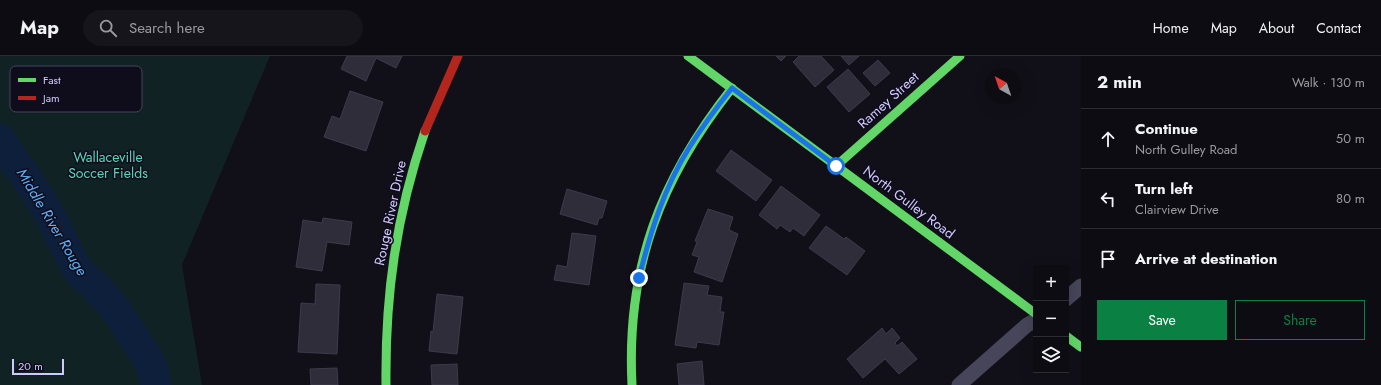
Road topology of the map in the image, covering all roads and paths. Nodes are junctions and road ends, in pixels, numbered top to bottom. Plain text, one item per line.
1 (458, 56) edge
2 (688, 56) edge
3 (960, 56) edge
4 (732, 88) junction
5 (836, 166) junction
6 (1081, 286) edge
7 (1069, 296) edge
8 (1033, 312) edge
9 (1033, 322) edge
10 (1067, 337) edge
11 (1081, 347) edge
12 (386, 385) edge
13 (632, 385) edge
14 (959, 385) edge

1 - 12 street, Rouge River Drive
2 - 4 street, North Gulley Road
3 - 5 street, Ramey Street
4 - 5 street, North Gulley Road
4 - 13 street
5 - 8 street, North Gulley Road
6 - 7 street
9 - 14 street
10 - 11 street

